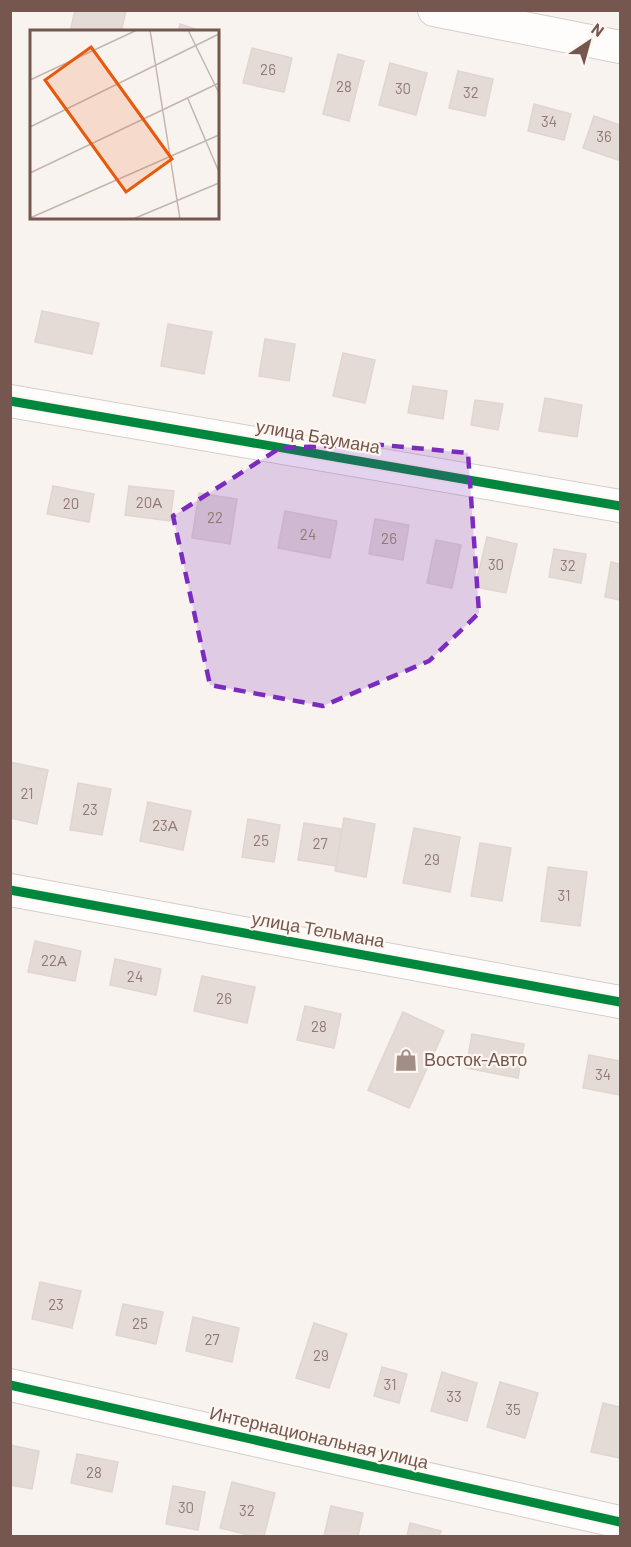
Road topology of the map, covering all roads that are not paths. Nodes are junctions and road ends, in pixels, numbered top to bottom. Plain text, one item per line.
1 (434, 10) edge
2 (621, 47) edge
3 (10, 401) edge
4 (621, 506) edge
5 (10, 890) edge
6 (621, 1002) edge
7 (10, 1385) edge
8 (621, 1522) edge

1 - 2 street
3 - 4 street, улица Баумана
5 - 6 street, улица Тельмана
7 - 8 street, Интернациональная улица

